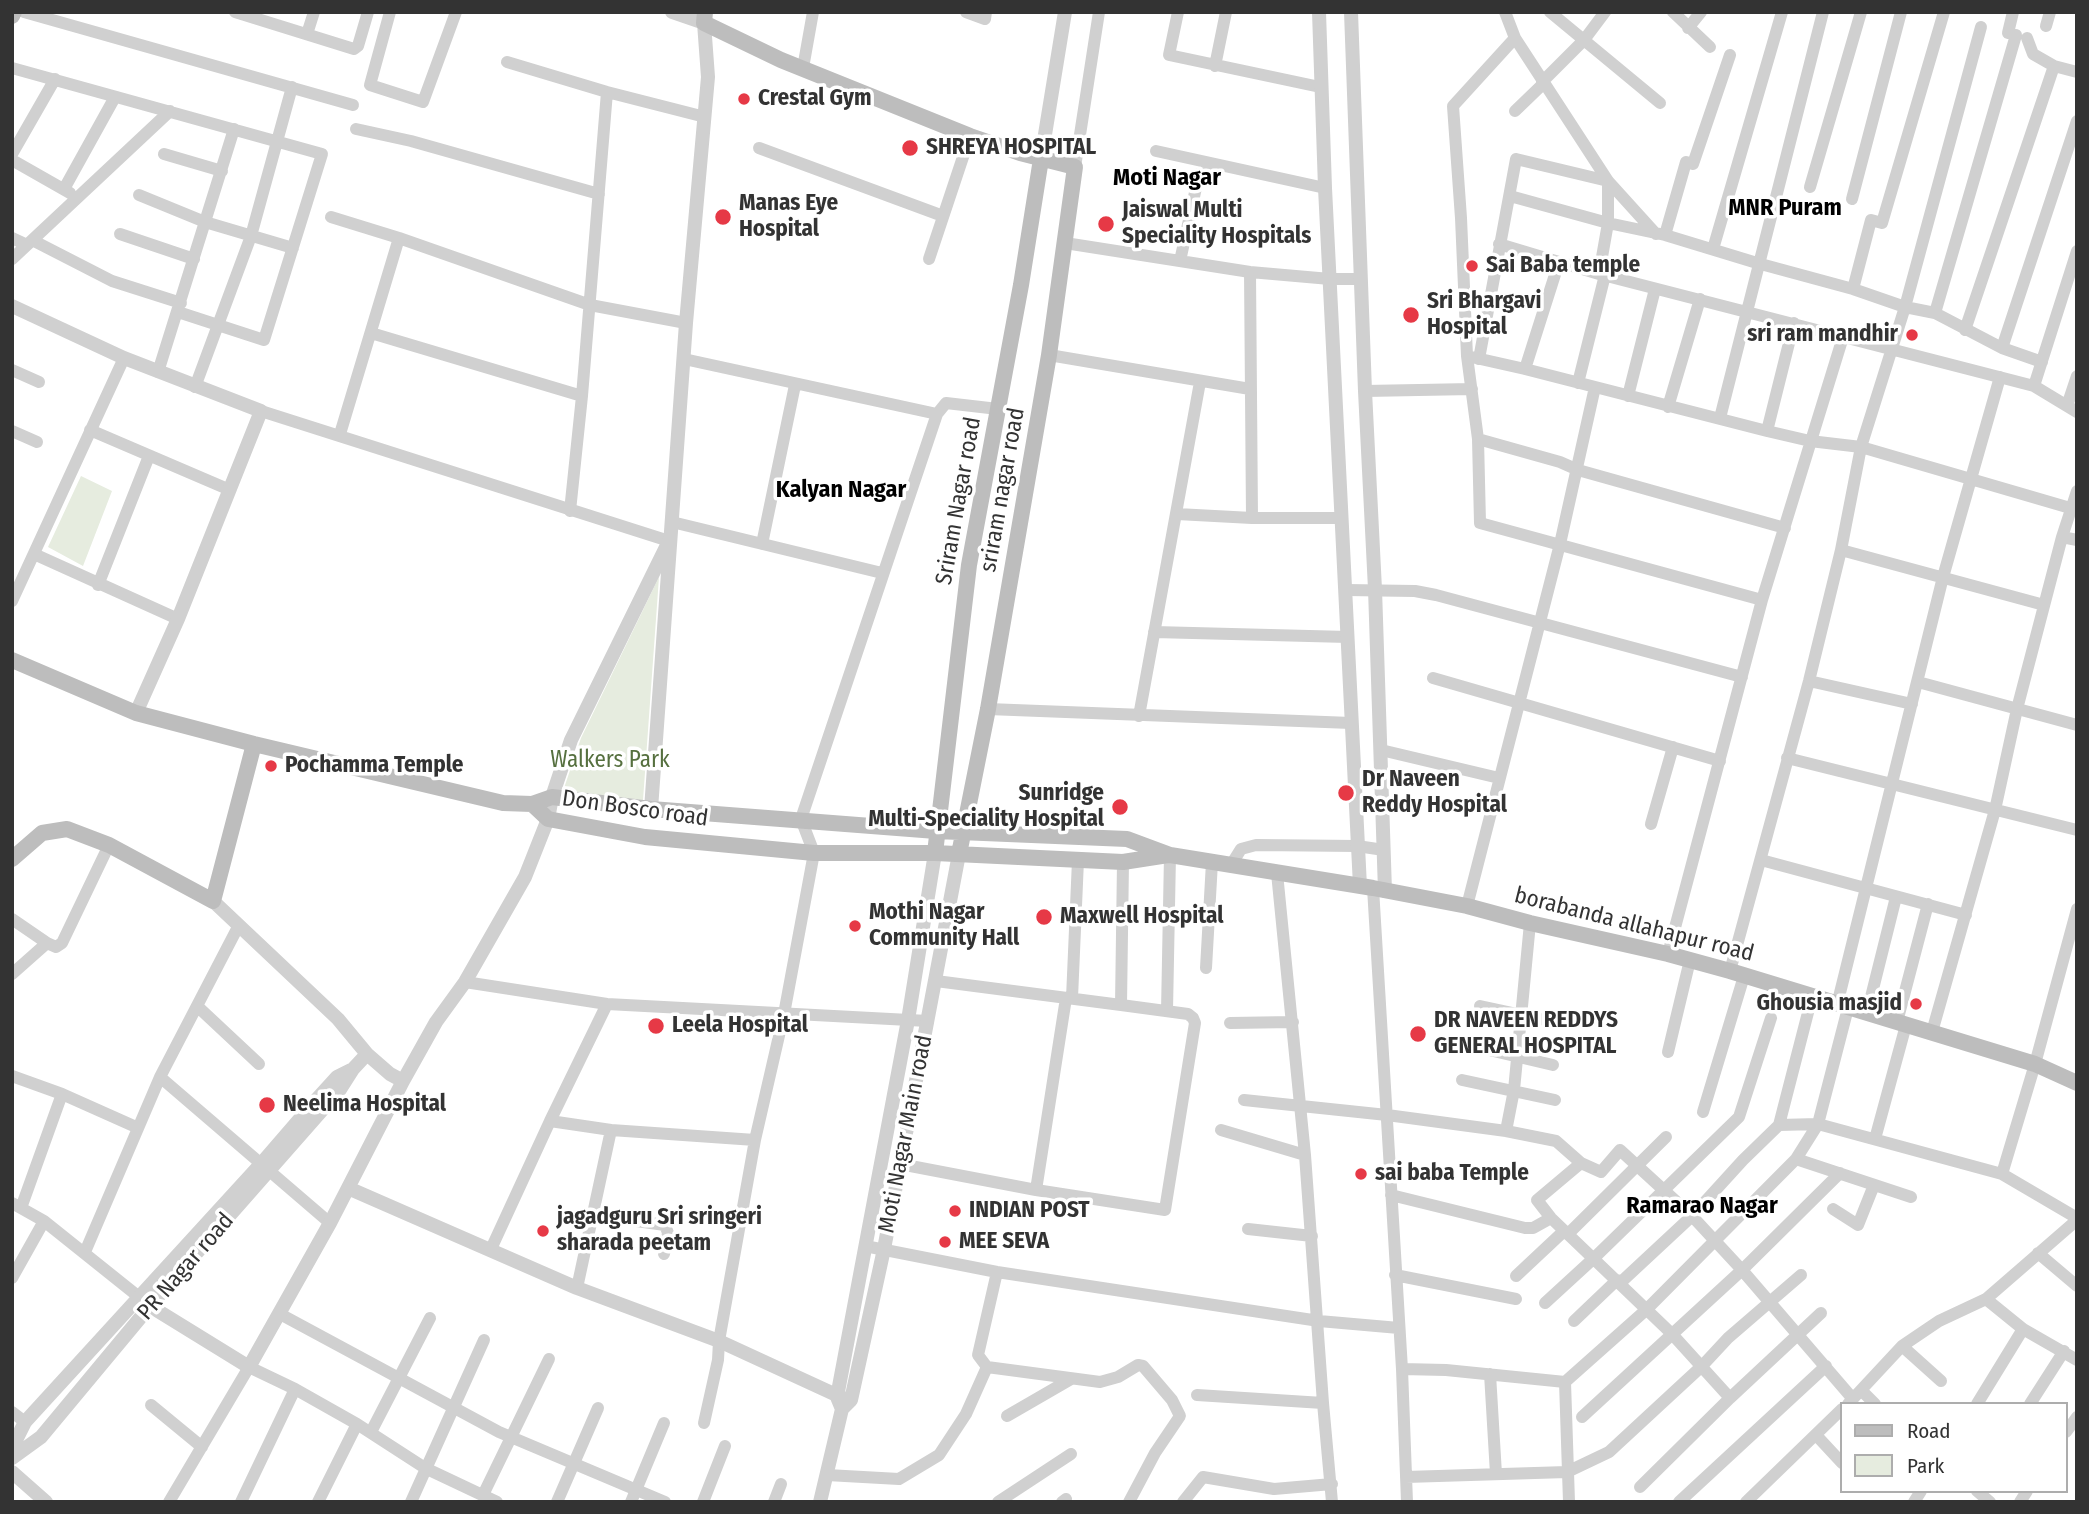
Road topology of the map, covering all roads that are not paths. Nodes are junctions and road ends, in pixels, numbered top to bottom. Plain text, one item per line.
1 (24, 12) edge
2 (235, 12) edge
3 (314, 12) edge
4 (368, 12) edge
5 (390, 12) edge
6 (456, 12) edge
7 (672, 12) edge
8 (813, 12) edge
9 (966, 12) edge
10 (986, 12) edge
11 (1065, 12) edge
12 (1099, 12) edge
13 (1178, 12) edge
14 (1226, 12) edge
15 (1319, 12) edge
16 (1351, 12) edge
17 (1505, 12) edge
18 (1550, 12) edge
19 (1605, 12) edge
20 (1673, 12) edge
21 (1701, 12) edge
22 (1782, 12) edge
23 (1823, 12) edge
24 (1861, 12) edge
25 (1901, 12) edge
26 (1944, 12) edge
27 (2013, 12) edge
28 (2050, 12) edge
29 (261, 16) edge
30 (710, 18) edge
31 (2046, 26) dead end
32 (1981, 27) dead end
33 (1688, 28) junction
34 (307, 34) junction
35 (2017, 36) junction
36 (1515, 38) junction
37 (1584, 40) junction
38 (1710, 47) dead end
39 (1730, 55) dead end
40 (507, 62) dead end
41 (1215, 66) junction
42 (2054, 66) junction
43 (12, 68) edge
44 (803, 68) junction
45 (2076, 69) edge
46 (55, 79) junction
47 (1542, 83) junction
48 (292, 87) junction
49 (1320, 87) junction
50 (607, 92) junction
51 (115, 97) junction
52 (1660, 103) dead end
53 (353, 105) dead end
54 (170, 111) junction
55 (1515, 111) dead end
56 (705, 117) junction
57 (2077, 121) edge
58 (234, 129) junction
59 (356, 129) dead end
60 (970, 136) junction
61 (277, 141) junction
62 (759, 148) dead end
63 (1156, 151) dead end
64 (12, 154) edge
65 (164, 154) dead end
66 (1041, 159) junction
67 (12, 160) edge
68 (1075, 167) junction
69 (222, 171) junction
70 (1213, 172) dead end
71 (1608, 181) junction
72 (1810, 187) dead end
73 (1325, 188) junction
74 (64, 189) junction
75 (599, 194) junction
76 (139, 195) dead end
77 (77, 196) junction
78 (1510, 197) junction
79 (1852, 199) dead end
80 (943, 216) junction
81 (331, 217) dead end
82 (205, 222) junction
83 (1608, 223) junction
84 (120, 234) dead end
85 (1660, 235) junction
86 (251, 236) junction
87 (12, 238) edge
88 (399, 238) junction
89 (30, 243) junction
90 (1065, 243) junction
91 (1499, 244) junction
92 (293, 248) junction
93 (1713, 249) junction
94 (2077, 251) edge
95 (12, 259) edge
96 (194, 259) junction
97 (929, 260) dead end
98 (1180, 261) junction
99 (1559, 262) junction
100 (1757, 264) junction
101 (1250, 272) junction
102 (1602, 275) junction
103 (1330, 279) junction
104 (1360, 279) junction
105 (1655, 289) junction
106 (1853, 289) junction
107 (1700, 299) junction
108 (590, 305) junction
109 (12, 306) edge
110 (179, 307) junction
111 (1905, 307) junction
112 (1746, 311) junction
113 (1935, 313) junction
114 (685, 323) junction
115 (1794, 323) junction
116 (219, 324) junction
117 (1965, 330) junction
118 (371, 333) junction
119 (1843, 337) junction
120 (2002, 348) junction
121 (1892, 351) junction
122 (1049, 355) junction
123 (1473, 357) junction
124 (124, 358) junction
125 (684, 359) junction
126 (2042, 362) junction
127 (1525, 369) junction
128 (12, 370) edge
129 (158, 372) junction
130 (2077, 376) edge
131 (2000, 377) junction
132 (39, 382) dead end
133 (1200, 382) junction
134 (1578, 383) junction
135 (795, 385) junction
136 (2034, 386) junction
137 (195, 387) junction
138 (1595, 387) junction
139 (1472, 388) junction
140 (1250, 389) junction
141 (1365, 391) junction
142 (582, 396) junction
143 (1628, 396) junction
144 (1668, 407) junction
145 (998, 409) junction
146 (2072, 409) edge
147 (261, 411) junction
148 (937, 414) junction
149 (1720, 418) junction
150 (90, 430) junction
151 (12, 431) edge
152 (1767, 431) junction
153 (340, 434) junction
154 (1478, 439) junction
155 (1810, 441) junction
156 (37, 442) dead end
157 (1861, 447) junction
158 (149, 456) junction
159 (1578, 470) junction
160 (1971, 480) junction
161 (230, 490) junction
162 (2077, 491) edge
163 (2074, 509) edge
164 (570, 511) junction
165 (1177, 514) junction
166 (1252, 518) junction
167 (1341, 518) junction
168 (672, 522) junction
169 (1785, 528) junction
170 (2062, 537) junction
171 (2077, 540) edge
172 (669, 541) junction
173 (762, 544) junction
174 (1560, 544) junction
175 (1841, 550) junction
176 (34, 554) junction
177 (882, 573) junction
178 (1943, 578) junction
179 (98, 585) junction
180 (1376, 589) junction
181 (1346, 590) junction
182 (1762, 600) junction
183 (12, 601) edge
184 (2044, 605) junction
185 (177, 619) junction
186 (1538, 623) junction
187 (1154, 632) junction
188 (1348, 637) junction
189 (12, 660) edge
190 (1742, 677) junction
191 (1433, 678) dead end
192 (1809, 681) junction
193 (1918, 682) junction
194 (1520, 701) junction
195 (1912, 704) junction
196 (988, 709) junction
197 (2017, 709) junction
198 (136, 713) junction
199 (1139, 716) junction
200 (1351, 723) junction
201 (2077, 725) edge
202 (254, 744) junction
203 (1673, 747) junction
204 (1381, 750) junction
205 (1787, 758) junction
206 (1720, 761) junction
207 (1499, 778) junction
208 (1893, 785) junction
209 (552, 797) junction
210 (532, 804) junction
211 (651, 809) junction
212 (1995, 810) junction
213 (548, 819) junction
214 (801, 819) junction
215 (1650, 824) dead end
216 (2077, 830) edge
217 (936, 831) junction
218 (964, 832) junction
219 (109, 845) junction
220 (1357, 846) junction
221 (1384, 850) junction
222 (814, 853) junction
223 (934, 853) junction
224 (959, 854) junction
225 (1170, 855) junction
226 (12, 859) edge
227 (1078, 860) junction
228 (1761, 860) junction
229 (1123, 862) junction
230 (1212, 862) junction
231 (1231, 865) junction
232 (1277, 873) junction
233 (1373, 888) junction
234 (1866, 890) junction
235 (1896, 897) junction
236 (213, 901) junction
237 (1928, 904) junction
238 (1467, 906) junction
239 (2077, 909) edge
240 (1966, 915) junction
241 (12, 919) edge
242 (1530, 923) junction
243 (239, 925) junction
244 (47, 943) junction
245 (1668, 954) junction
246 (1690, 960) junction
247 (1206, 968) dead end
248 (1737, 973) junction
249 (12, 974) edge
250 (936, 981) junction
251 (465, 982) junction
252 (1812, 997) junction
253 (1069, 998) junction
254 (607, 1004) junction
255 (1121, 1004) junction
256 (197, 1006) junction
257 (1480, 1006) dead end
258 (1843, 1007) junction
259 (1167, 1011) junction
260 (1867, 1013) junction
261 (784, 1014) junction
262 (1521, 1016) junction
263 (1770, 1018) dead end
264 (908, 1020) junction
265 (928, 1021) junction
266 (1550, 1021) dead end
267 (1293, 1022) junction
268 (1230, 1023) dead end
269 (1901, 1024) junction
270 (1932, 1032) junction
271 (1485, 1049) dead end
272 (1668, 1052) dead end
273 (367, 1054) junction
274 (1517, 1056) junction
275 (259, 1064) dead end
276 (2035, 1064) junction
277 (1553, 1065) dead end
278 (12, 1076) edge
279 (160, 1077) junction
280 (1462, 1080) dead end
281 (403, 1081) junction
282 (2077, 1083) edge
283 (1514, 1090) junction
284 (62, 1094) junction
285 (1244, 1100) dead end
286 (1555, 1100) dead end
287 (1301, 1105) junction
288 (1703, 1112) dead end
289 (1387, 1115) junction
290 (550, 1121) junction
291 (1818, 1124) junction
292 (1779, 1125) junction
293 (136, 1127) junction
294 (611, 1130) junction
295 (1221, 1130) dead end
296 (1506, 1131) junction
297 (1666, 1137) dead end
298 (1875, 1139) junction
299 (755, 1140) junction
300 (1305, 1155) junction
301 (1796, 1159) junction
302 (1581, 1163) junction
303 (900, 1164) junction
304 (1636, 1166) junction
305 (265, 1169) junction
306 (1840, 1173) junction
307 (2002, 1174) junction
308 (1874, 1185) junction
309 (348, 1188) junction
310 (1036, 1190) junction
311 (1664, 1190) junction
312 (1391, 1195) junction
313 (1911, 1197) dead end
314 (17, 1205) edge
315 (1833, 1209) dead end
316 (593, 1215) junction
317 (1692, 1216) junction
318 (1551, 1218) junction
319 (44, 1221) junction
320 (2077, 1221) edge
321 (330, 1223) junction
322 (1248, 1229) dead end
323 (1566, 1233) junction
324 (1312, 1236) junction
325 (1716, 1242) junction
326 (865, 1246) junction
327 (884, 1249) junction
328 (491, 1250) junction
329 (85, 1252) junction
330 (2038, 1253) junction
331 (664, 1254) dead end
332 (1593, 1259) junction
333 (1742, 1270) junction
334 (997, 1272) junction
335 (1395, 1275) junction
336 (1801, 1275) dead end
337 (1516, 1276) dead end
338 (12, 1278) edge
339 (1618, 1281) junction
340 (2077, 1286) edge
341 (577, 1288) junction
342 (1516, 1298) dead end
343 (1986, 1299) junction
344 (145, 1301) junction
345 (1545, 1303) dead end
346 (1770, 1303) junction
347 (1646, 1310) junction
348 (280, 1314) junction
349 (1822, 1314) dead end
350 (430, 1318) dead end
351 (1319, 1321) junction
352 (1574, 1321) dead end
353 (1399, 1328) junction
354 (2023, 1329) junction
355 (1672, 1334) junction
356 (1799, 1334) junction
357 (484, 1340) dead end
358 (719, 1341) junction
359 (1902, 1346) junction
360 (2064, 1351) junction
361 (549, 1359) dead end
362 (2077, 1360) edge
363 (1702, 1366) junction
364 (1826, 1366) junction
365 (249, 1367) junction
366 (987, 1367) junction
367 (1402, 1369) junction
368 (1490, 1374) junction
369 (399, 1378) junction
370 (1072, 1379) junction
371 (1565, 1381) junction
372 (1941, 1381) dead end
373 (295, 1389) junction
374 (1197, 1395) dead end
375 (1730, 1398) junction
376 (1854, 1398) edge
377 (843, 1402) junction
378 (1978, 1402) edge
379 (2031, 1402) edge
380 (1323, 1403) junction
381 (152, 1405) dead end
382 (453, 1407) junction
383 (598, 1408) dead end
384 (1840, 1411) edge
385 (12, 1412) edge
386 (1007, 1416) dead end
387 (1582, 1417) dead end
388 (25, 1422) junction
389 (664, 1423) dead end
390 (704, 1423) dead end
391 (357, 1424) junction
392 (371, 1432) junction
393 (1816, 1435) junction
394 (512, 1437) junction
395 (725, 1446) dead end
396 (12, 1447) edge
397 (202, 1447) junction
398 (1071, 1454) dead end
399 (12, 1458) edge
400 (1840, 1461) edge
401 (576, 1463) junction
402 (425, 1468) junction
403 (12, 1472) edge
404 (1567, 1472) junction
405 (1496, 1474) junction
406 (827, 1475) junction
407 (1406, 1477) junction
408 (781, 1484) dead end
409 (1332, 1484) junction
410 (1640, 1487) dead end
411 (483, 1494) junction
412 (633, 1495) edge
413 (46, 1502) edge
414 (169, 1502) edge
415 (241, 1502) edge
416 (318, 1502) edge
417 (411, 1502) edge
418 (497, 1502) edge
419 (557, 1502) edge
420 (665, 1502) edge
421 (703, 1502) edge
422 (774, 1502) edge
423 (820, 1502) edge
424 (998, 1502) edge
425 (1129, 1502) edge
426 (1182, 1502) edge
427 (1332, 1502) edge
428 (1407, 1502) edge
429 (1569, 1502) edge
430 (1679, 1502) edge
431 (1746, 1502) edge

1 - 48 street
2 - 29 street
3 - 34 street
4 - 34 street
5 - 6 street
7 - 30 street
8 - 44 street
9 - 10 street
11 - 66 street
12 - 68 street
13 - 41 street
14 - 41 street
15 - 49 street
16 - 104 street
17 - 36 street
18 - 37 street
19 - 37 street
20 - 33 street
21 - 33 street
22 - 93 street
23 - 100 street
24 - 72 street
25 - 79 street
26 - 106 street
27 - 35 street
28 - 31 street
29 - 34 street
30 - 44 main road
30 - 56 street
32 - 111 street
33 - 38 street
35 - 42 street
35 - 113 street
36 - 47 street
36 - 123 street
37 - 47 street
37 - 52 street
39 - 85 street
40 - 50 street
41 - 49 street
42 - 45 street
42 - 117 street
43 - 46 street
44 - 60 main road
46 - 51 street
46 - 64 street
47 - 55 street
47 - 71 street
48 - 53 street
48 - 61 street
49 - 73 street
50 - 56 street
50 - 75 street
51 - 54 street
51 - 74 street
54 - 58 street
54 - 77 street
56 - 114 street
57 - 120 street
58 - 61 street
58 - 69 street
59 - 75 street
60 - 66 main road
60 - 80 street
61 - 86 street
61 - 92 street
62 - 80 street
63 - 73 street
65 - 69 street
66 - 68 main road
66 - 145 main road, Sriram Nagar road
67 - 74 street
68 - 90 main road, sriram nagar road
69 - 82 street
70 - 98 street
71 - 78 street
71 - 83 street
71 - 85 street
73 - 103 street
74 - 77 street
75 - 108 street
76 - 82 street
77 - 89 street
78 - 83 street
78 - 91 street
80 - 97 street
81 - 88 street
82 - 86 street
82 - 96 street
83 - 85 street
83 - 102 street
84 - 96 street
85 - 93 street
86 - 92 street
86 - 116 street
87 - 89 street
88 - 108 street
88 - 118 street
89 - 95 street
89 - 110 street
90 - 98 street
90 - 122 main road, sriram nagar road
91 - 99 street
91 - 123 street
92 - 116 street
93 - 100 street
94 - 126 street
96 - 110 street
98 - 101 street
99 - 102 street
99 - 127 street
100 - 106 street
100 - 112 street
101 - 103 street
101 - 140 street
102 - 105 street
102 - 134 street
103 - 104 street
103 - 167 street
104 - 141 street
105 - 107 street
105 - 143 street
106 - 111 street
107 - 112 street
107 - 144 street
108 - 114 street
108 - 142 street
109 - 124 street
110 - 116 street
110 - 129 street
111 - 113 street
111 - 121 street
112 - 115 street
112 - 149 street
113 - 117 street
114 - 125 street
115 - 119 street
115 - 152 street
116 - 137 street
117 - 120 street
118 - 142 street
118 - 153 street
119 - 121 street
119 - 155 street
120 - 126 street
121 - 131 street
121 - 157 street
122 - 133 street
122 - 196 main road, sriram nagar road
123 - 127 street
123 - 139 street
124 - 129 street
124 - 150 street
125 - 135 street
125 - 168 street
126 - 136 street
127 - 134 street
128 - 132 street
129 - 137 street
130 - 146 street
131 - 136 street
131 - 160 street
133 - 140 street
133 - 165 street
134 - 138 street
135 - 148 street
135 - 173 street
136 - 146 street
137 - 147 street
138 - 143 street
138 - 159 street
139 - 141 street
139 - 154 street
140 - 166 street
141 - 180 street
142 - 164 street
143 - 144 street
144 - 149 street
145 - 148 street
145 - 217 main road, Sriram Nagar road
147 - 153 street
147 - 161 street
148 - 177 street
149 - 152 street
150 - 158 street
150 - 176 street
151 - 156 street
152 - 155 street
153 - 164 street
154 - 159 street
154 - 174 street
155 - 157 street
155 - 169 street
157 - 160 street
157 - 175 street
158 - 161 street
158 - 179 street
159 - 169 street
159 - 174 street
160 - 163 street
160 - 178 street
161 - 185 street
162 - 163 street
163 - 170 street
164 - 172 street
165 - 166 street
165 - 187 street
166 - 167 street
167 - 181 street
168 - 172 street
168 - 173 street
169 - 182 street
170 - 171 street
170 - 184 street
172 - 209 street
172 - 211 street
173 - 177 street
174 - 182 street
174 - 186 street
175 - 178 street
175 - 192 street
176 - 179 street
176 - 183 street
177 - 214 street
178 - 184 street
178 - 193 street
179 - 185 street
180 - 181 street
180 - 186 street
180 - 204 street
181 - 188 street
182 - 190 street
184 - 197 street
185 - 198 street
186 - 190 street
186 - 194 street
187 - 188 street
187 - 199 street
188 - 200 street
189 - 198 main road
190 - 206 street
191 - 194 street
192 - 195 street
192 - 205 street
193 - 195 street
193 - 197 street
194 - 203 street
194 - 207 street
195 - 208 street
196 - 199 street
196 - 218 main road, sriram nagar road
197 - 201 street
197 - 212 street
198 - 202 main road
199 - 200 street
200 - 220 street
202 - 210 main road
202 - 236 main road
203 - 206 street
203 - 215 street
204 - 207 street
204 - 221 street
205 - 208 street
205 - 228 street
206 - 245 street
207 - 238 street
208 - 212 street
208 - 234 street
209 - 210 main road, Don Bosco road
209 - 211 main road, Don Bosco road
209 - 213 street
210 - 213 main road, Don Bosco road
211 - 214 main road, Don Bosco road
212 - 216 street
212 - 240 street
213 - 222 main road, Don Bosco road
213 - 251 street
214 - 217 main road, Don Bosco road
214 - 222 street
217 - 218 main road, borabanda allahapur road
217 - 223 main road, Sriram Nagar road
218 - 224 main road, sriram nagar road
218 - 225 main road, borabanda allahapur road
219 - 226 main road
219 - 236 main road
219 - 244 street
220 - 221 street
220 - 231 street
220 - 233 street
221 - 233 street
222 - 223 main road, Don Bosco road
222 - 261 street
223 - 224 main road, borabanda allahapur road
223 - 264 street, Moti Nagar Main road
224 - 227 main road, borabanda allahapur road
224 - 250 street, Moti Nagar Main road
225 - 229 main road, borabanda allahapur road
225 - 230 main road, borabanda allahapur road
225 - 259 street
227 - 229 main road, borabanda allahapur road
227 - 253 street
228 - 234 street
228 - 248 street
229 - 255 street
230 - 231 main road, borabanda allahapur road
230 - 247 street
231 - 232 main road, borabanda allahapur road
232 - 233 main road, borabanda allahapur road
232 - 267 street
233 - 238 main road, borabanda allahapur road
233 - 289 street
234 - 235 street
234 - 258 street
235 - 237 street
235 - 260 street
236 - 243 street
237 - 240 street
237 - 269 street
238 - 242 main road, borabanda allahapur road
239 - 276 street
240 - 270 street
241 - 244 street
242 - 245 main road, borabanda allahapur road
242 - 262 street
243 - 256 street
243 - 273 street
244 - 249 street
245 - 246 main road, borabanda allahapur road
246 - 248 main road, borabanda allahapur road
246 - 272 street
248 - 252 main road, borabanda allahapur road
248 - 288 street
250 - 253 street
250 - 265 street, Moti Nagar Main road
251 - 254 street
251 - 281 street
252 - 258 main road, borabanda allahapur road
252 - 292 street
253 - 255 street
253 - 310 street
254 - 261 street
254 - 290 street
255 - 259 street
256 - 275 street
256 - 279 street
257 - 262 street
258 - 260 main road, borabanda allahapur road
258 - 291 street
259 - 310 street
260 - 269 main road, borabanda allahapur road
261 - 264 street
261 - 299 street
262 - 266 street
262 - 274 street
263 - 311 street
264 - 265 street
264 - 326 street, Moti Nagar Main road
265 - 303 street, Moti Nagar Main road
267 - 268 street
267 - 287 street
269 - 270 main road, borabanda allahapur road
269 - 298 street
270 - 276 main road, borabanda allahapur road
271 - 274 street
273 - 281 street
273 - 305 street, PR Nagar road
274 - 277 street
274 - 283 street
276 - 282 main road, borabanda allahapur road
276 - 307 street
278 - 284 street
279 - 293 street
279 - 305 street
280 - 283 street
281 - 309 street
283 - 286 street
283 - 296 street
284 - 293 street
284 - 314 street
285 - 287 street
287 - 289 street
287 - 300 street
289 - 296 street
289 - 312 street
290 - 294 street
290 - 328 street
291 - 292 street
291 - 298 street
291 - 301 street
292 - 317 street
293 - 329 street
294 - 299 street
294 - 316 street
295 - 300 street
296 - 302 street
297 - 304 street
298 - 307 street
299 - 358 street
300 - 324 street
301 - 306 street
301 - 325 street
302 - 304 street
302 - 318 street
303 - 310 street
303 - 327 street, Moti Nagar Main road
304 - 311 street
304 - 323 street
305 - 321 street
305 - 344 street, PR Nagar road
306 - 308 street
306 - 333 street
307 - 320 street
308 - 313 street
308 - 315 street
309 - 321 street
309 - 328 street
311 - 317 street
311 - 332 street
312 - 318 street
312 - 335 street
314 - 319 street
316 - 331 street
316 - 341 street
317 - 325 street
317 - 339 street
318 - 323 street
319 - 329 street
319 - 338 street
320 - 330 street
321 - 348 street
322 - 324 street
323 - 332 street
323 - 337 street
324 - 351 street
325 - 333 street
325 - 347 street
326 - 327 street
326 - 377 street, Moti Nagar Main road
327 - 334 street
327 - 377 street, Moti Nagar Main road
328 - 341 street
329 - 344 street
330 - 340 street
330 - 343 street
332 - 339 street
332 - 345 street
333 - 346 street
333 - 355 street
334 - 351 street
334 - 366 street
335 - 342 street
335 - 353 street
336 - 346 street
339 - 347 street
339 - 352 street
341 - 358 street
343 - 354 street
343 - 359 street
344 - 365 street
344 - 388 street, PR Nagar road
344 - 399 street, PR Nagar road
346 - 356 street
346 - 363 street
347 - 355 street
347 - 371 street
348 - 365 street
348 - 369 street
349 - 356 street
350 - 369 street
351 - 353 street
351 - 380 street
353 - 367 street
354 - 360 street
354 - 378 street
355 - 363 street
355 - 387 street
356 - 364 street
356 - 375 street
357 - 382 street
358 - 377 street
358 - 390 street
359 - 372 street
359 - 376 street
360 - 362 street
360 - 379 street
361 - 394 street
363 - 375 street
363 - 404 street
364 - 376 street
364 - 430 street
365 - 373 street
365 - 397 street
366 - 370 street
366 - 406 street
367 - 368 street
367 - 407 street
368 - 371 street
368 - 405 street
369 - 382 street
369 - 392 street
370 - 386 street
370 - 425 street
371 - 404 street
373 - 391 street
373 - 415 street
374 - 380 street
375 - 410 street
377 - 406 street, Moti Nagar Main road
380 - 409 street
381 - 397 street
382 - 394 street
382 - 402 street
383 - 401 street
384 - 393 street
385 - 388 street
388 - 396 street, PR Nagar road
389 - 412 street
391 - 392 street
391 - 416 street
392 - 402 street
393 - 400 street
393 - 431 street
394 - 401 street
394 - 411 street
395 - 421 street
397 - 414 street
398 - 424 street
401 - 412 street
401 - 419 street
402 - 411 street
402 - 417 street
403 - 413 street
404 - 405 street
404 - 429 street
405 - 407 street
406 - 423 street, Moti Nagar Main road
407 - 428 street
408 - 422 street
409 - 426 street
409 - 427 street
411 - 418 street
412 - 420 street

